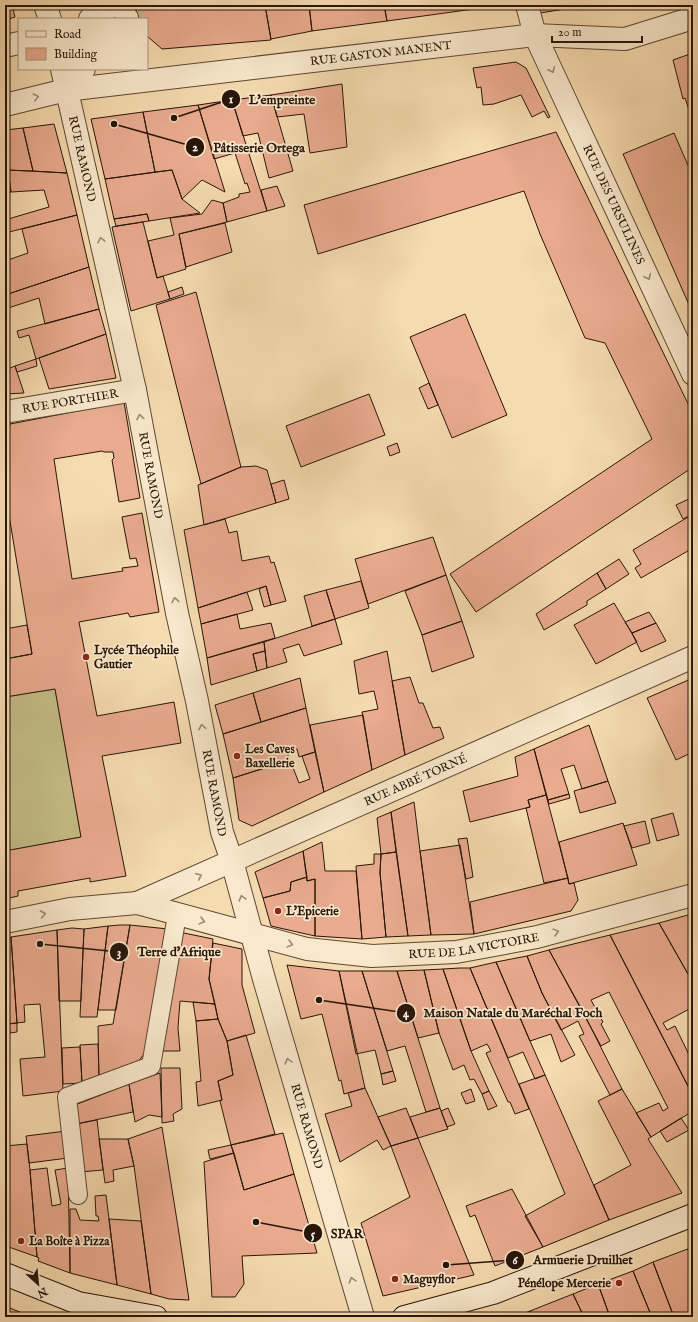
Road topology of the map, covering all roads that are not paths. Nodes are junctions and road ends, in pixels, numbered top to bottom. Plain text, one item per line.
1 (46, 5) edge
2 (527, 5) edge
3 (122, 14) edge
4 (50, 18) edge
5 (96, 18) edge
6 (693, 18) edge
7 (535, 35) junction
8 (18, 43) edge
9 (5, 46) edge
10 (62, 70) edge
11 (83, 70) edge
12 (66, 90) junction
13 (5, 105) edge
14 (693, 374) edge
15 (135, 390) junction
16 (5, 412) edge
17 (693, 658) edge
18 (232, 861) junction
19 (693, 895) edge
20 (137, 903) junction
21 (177, 915) junction
22 (5, 922) edge
23 (252, 935) junction
24 (78, 1195) dead end
25 (693, 1215) edge
26 (5, 1274) edge
27 (156, 1317) edge
28 (363, 1317) edge
29 (404, 1317) edge

1 - 4 street
2 - 7 street, RUE DES URSULINES
3 - 5 street
6 - 7 street, RUE GASTON MANENT
7 - 12 street, RUE GASTON MANENT
7 -> 14 street, RUE DES URSULINES
8 - 9 street
10 - 12 street, RUE RAMOND
11 - 12 street
13 -> 12 street, RUE GASTON MANENT
15 -> 12 street, RUE RAMOND
15 - 16 street, RUE PORTHIER
18 -> 15 street, RUE RAMOND
17 - 18 street, RUE ABBÉ TORNÉ
20 -> 18 street, RUE ABBÉ TORNÉ
23 -> 18 street, RUE RAMOND
23 -> 19 street, RUE DE LA VICTOIRE
20 - 21 street, RUE ABBÉ TORNÉ
22 -> 20 street, RUE ABBÉ TORNÉ
21 -> 23 street, RUE ABBÉ TORNÉ
21 - 24 lane
28 -> 23 street, RUE RAMOND
25 - 29 street
26 - 27 street

